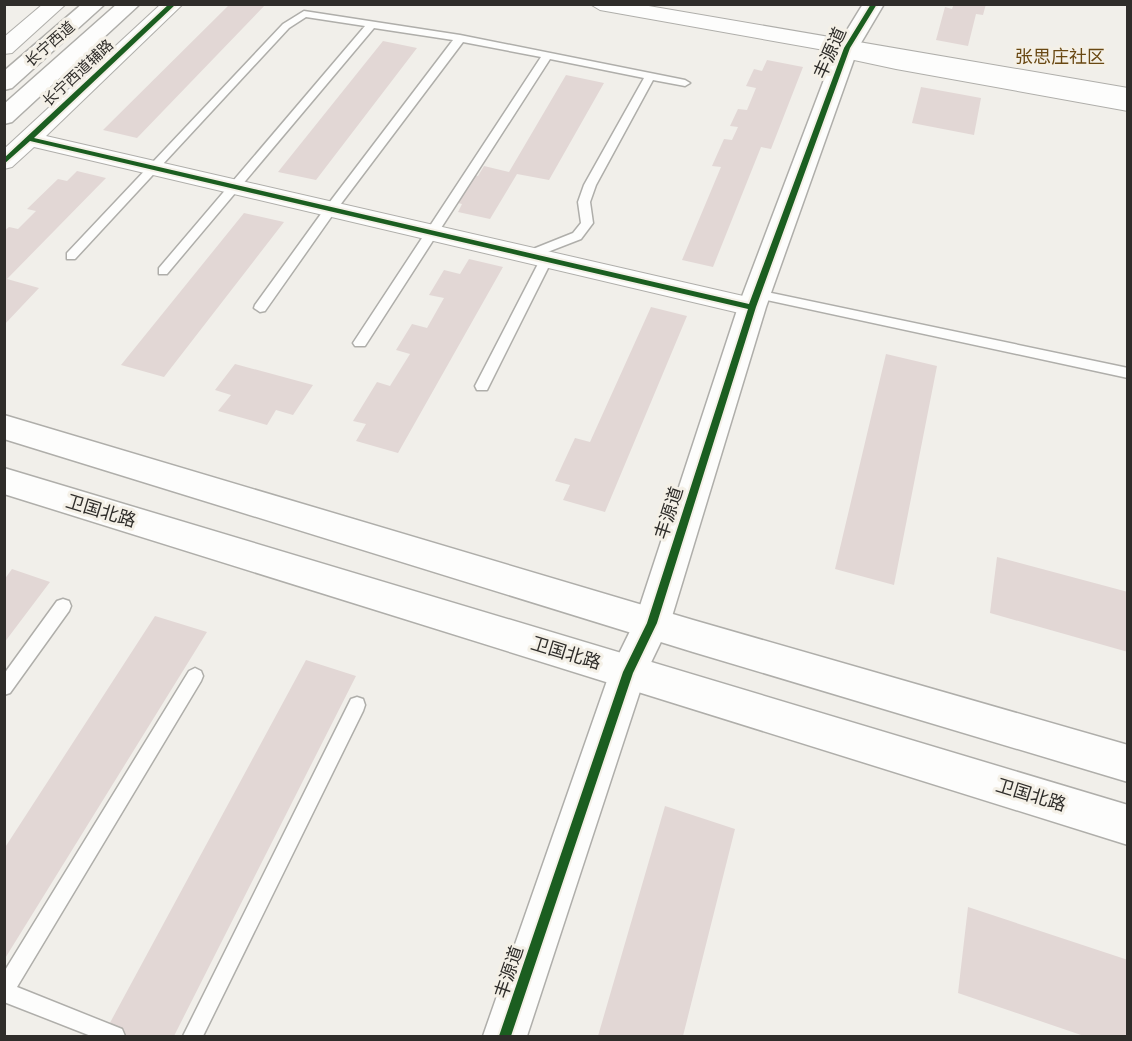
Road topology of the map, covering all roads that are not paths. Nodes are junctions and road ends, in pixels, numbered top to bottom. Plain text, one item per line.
1 (56, 4) edge
2 (95, 4) edge
3 (130, 4) edge
4 (173, 4) edge
5 (600, 4) edge
6 (874, 4) edge
7 (372, 24) junction
8 (460, 38) junction
9 (4, 48) edge
10 (847, 48) junction
11 (548, 55) junction
12 (650, 76) junction
13 (4, 83) edge
14 (685, 83) dead end
15 (1128, 95) edge
16 (1128, 104) edge
17 (4, 117) edge
18 (30, 139) junction
19 (4, 162) edge
20 (152, 168) junction
21 (234, 187) junction
22 (330, 210) junction
23 (434, 234) junction
24 (71, 256) dead end
25 (536, 258) junction
26 (163, 271) dead end
27 (755, 301) junction
28 (260, 308) dead end
29 (360, 343) dead end
30 (1128, 374) edge
31 (482, 386) dead end
32 (4, 428) edge
33 (4, 481) edge
34 (63, 606) dead end
35 (652, 622) junction
36 (628, 672) junction
37 (195, 676) dead end
38 (4, 688) edge
39 (357, 705) dead end
40 (1128, 764) edge
41 (1128, 825) edge
42 (4, 992) edge
43 (115, 1036) edge
44 (193, 1036) edge
45 (505, 1036) edge

1 - 9 street
2 - 13 main road, 长宁西道
3 - 17 main road, 长宁西道
4 - 18 street, 长宁西道辅路
5 - 10 street
6 - 10 main road, 丰源道
7 - 8 lane
7 - 20 lane
7 - 21 lane
8 - 11 lane
8 - 22 lane
10 - 15 street
10 - 16 street
10 - 27 main road, 丰源道
11 - 12 lane
11 - 23 lane
12 - 14 lane
12 - 25 lane
18 - 19 street, 长宁西道辅路
18 - 20 street
20 - 21 street
20 - 24 lane
21 - 22 street
21 - 26 lane
22 - 23 street
22 - 28 lane
23 - 25 street
23 - 29 lane
25 - 27 street
25 - 31 lane
27 - 30 lane
27 - 35 main road, 丰源道
32 - 35 main road
33 - 36 main road, 卫国北路
34 - 38 lane
35 - 36 main road, 丰源道
35 - 40 main road
36 - 41 main road, 卫国北路
36 - 45 main road, 丰源道
37 - 42 lane
39 - 44 lane
42 - 43 lane

